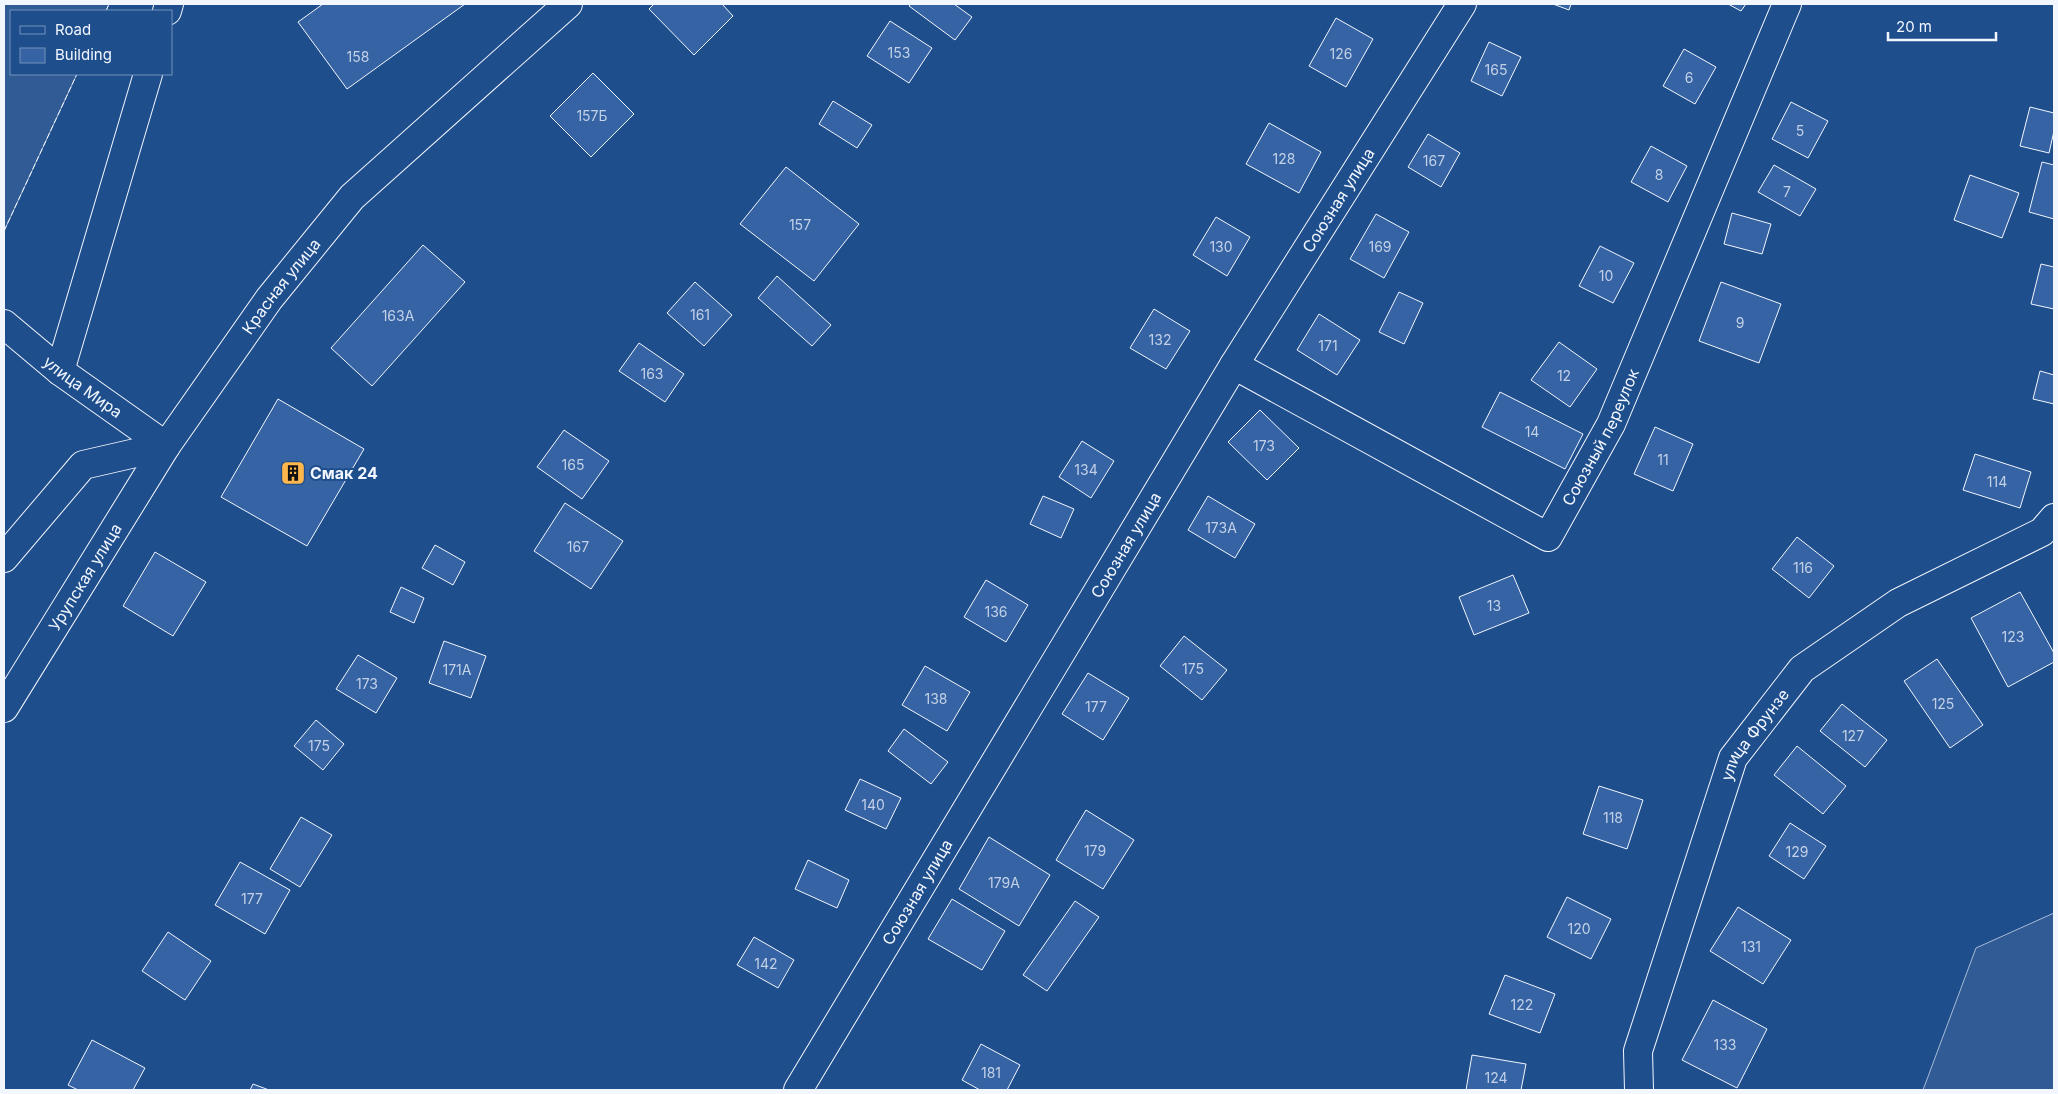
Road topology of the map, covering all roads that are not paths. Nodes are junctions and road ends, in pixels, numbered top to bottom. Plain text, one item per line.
1 (568, 4) edge
2 (1462, 4) edge
3 (1787, 4) edge
4 (148, 75) edge
5 (4, 324) edge
6 (1234, 365) junction
7 (60, 370) junction
8 (166, 446) junction
9 (2054, 518) edge
10 (4, 558) edge
11 (4, 708) edge
12 (798, 1090) edge
13 (1640, 1090) edge

1 - 8 street, Красная улица
2 - 6 street, Союзная улица
3 - 6 street, Союзный переулок
4 - 7 street
5 - 7 street, улица Мира
6 - 12 street, Союзная улица
7 - 8 street, улица Мира
8 - 10 street
8 - 11 street, Урупская улица
9 - 13 street, улица Фрунзе

